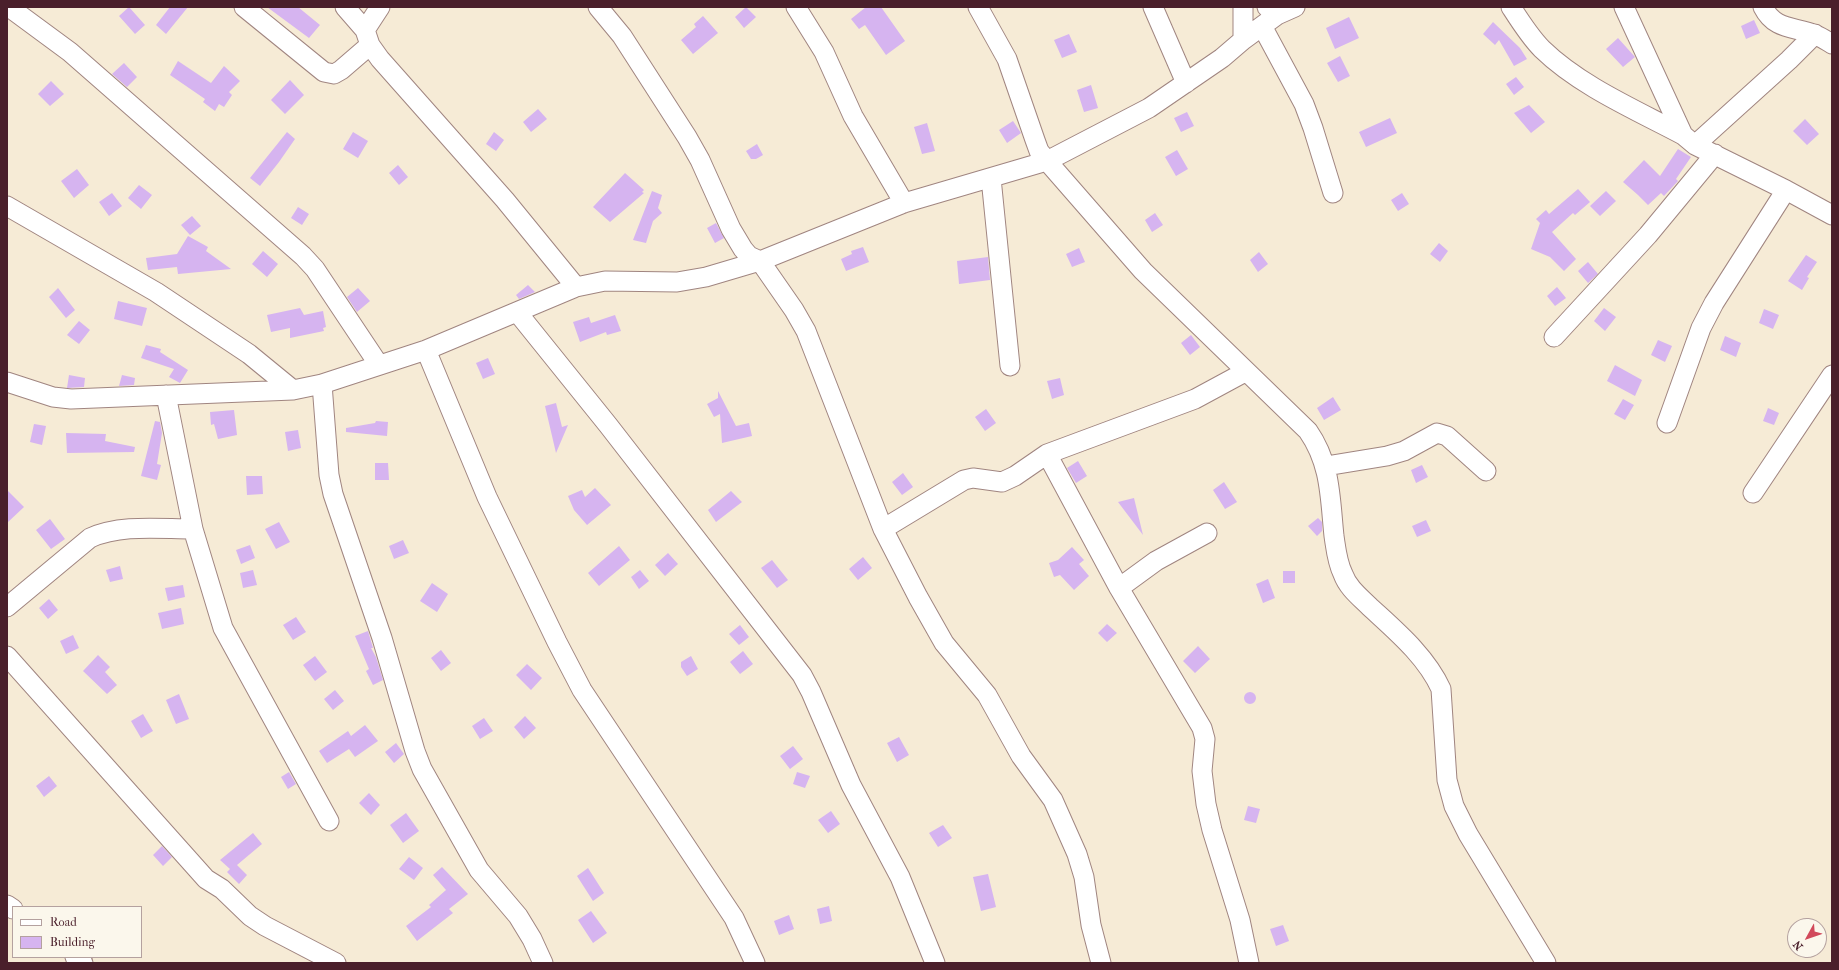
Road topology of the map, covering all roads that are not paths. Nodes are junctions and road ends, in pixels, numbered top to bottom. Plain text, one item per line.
1 (9, 7) edge
2 (244, 7) edge
3 (345, 7) edge
4 (380, 7) edge
5 (598, 7) edge
6 (796, 7) edge
7 (978, 7) edge
8 (1153, 7) edge
9 (1244, 7) edge
10 (1295, 7) edge
11 (1511, 7) edge
12 (1624, 7) edge
13 (1763, 7) edge
14 (1272, 11) edge
15 (1262, 26) junction
16 (1815, 34) junction
17 (367, 38) junction
18 (1243, 40) junction
19 (1832, 44) edge
20 (1186, 83) junction
21 (1689, 140) junction
22 (1714, 154) junction
23 (1047, 162) junction
24 (991, 178) junction
25 (1786, 190) junction
26 (1333, 193) dead end
27 (904, 203) junction
28 (7, 206) edge
29 (1832, 215) edge
30 (760, 261) junction
31 (576, 286) junction
32 (517, 312) junction
33 (1554, 337) dead end
34 (426, 350) junction
35 (379, 365) junction
36 (1010, 366) dead end
37 (1245, 372) junction
38 (1832, 375) edge
39 (7, 382) edge
40 (322, 384) junction
41 (293, 390) junction
42 (166, 395) junction
43 (1667, 424) dead end
44 (1047, 454) junction
45 (1326, 466) junction
46 (1486, 471) dead end
47 (1753, 493) dead end
48 (883, 528) junction
49 (192, 529) junction
50 (1207, 533) dead end
51 (1118, 588) junction
52 (7, 607) edge
53 (7, 656) edge
54 (329, 821) dead end
55 (336, 963) edge
56 (543, 963) edge
57 (756, 963) edge
58 (935, 963) edge
59 (1101, 963) edge
60 (1249, 963) edge
61 (1546, 963) edge

1 - 35 street
2 - 17 street
3 - 17 street
4 - 17 street
5 - 30 street
6 - 27 street
7 - 23 street
8 - 20 street
9 - 18 street
10 - 14 street
11 - 21 street
12 - 21 street
13 - 16 street
14 - 15 street
15 - 18 street
15 - 26 street
16 - 19 street
16 - 21 street
17 - 31 street
18 - 20 street
20 - 23 street
21 - 22 street
22 - 25 street
22 - 33 street
23 - 24 street
23 - 37 street
24 - 27 street
24 - 36 street
25 - 29 street
25 - 43 street
27 - 30 street
28 - 41 street
30 - 31 street
30 - 48 street
31 - 32 street
32 - 34 street
32 - 58 street
34 - 35 street
34 - 57 street
35 - 40 street
37 - 44 street
37 - 45 street
38 - 47 street
39 - 42 street
40 - 41 street
40 - 56 street
41 - 42 street
42 - 49 street
44 - 48 street
44 - 51 street
45 - 46 street
45 - 61 street
48 - 59 street
49 - 52 street
49 - 54 street
50 - 51 street
51 - 60 street
53 - 55 street

